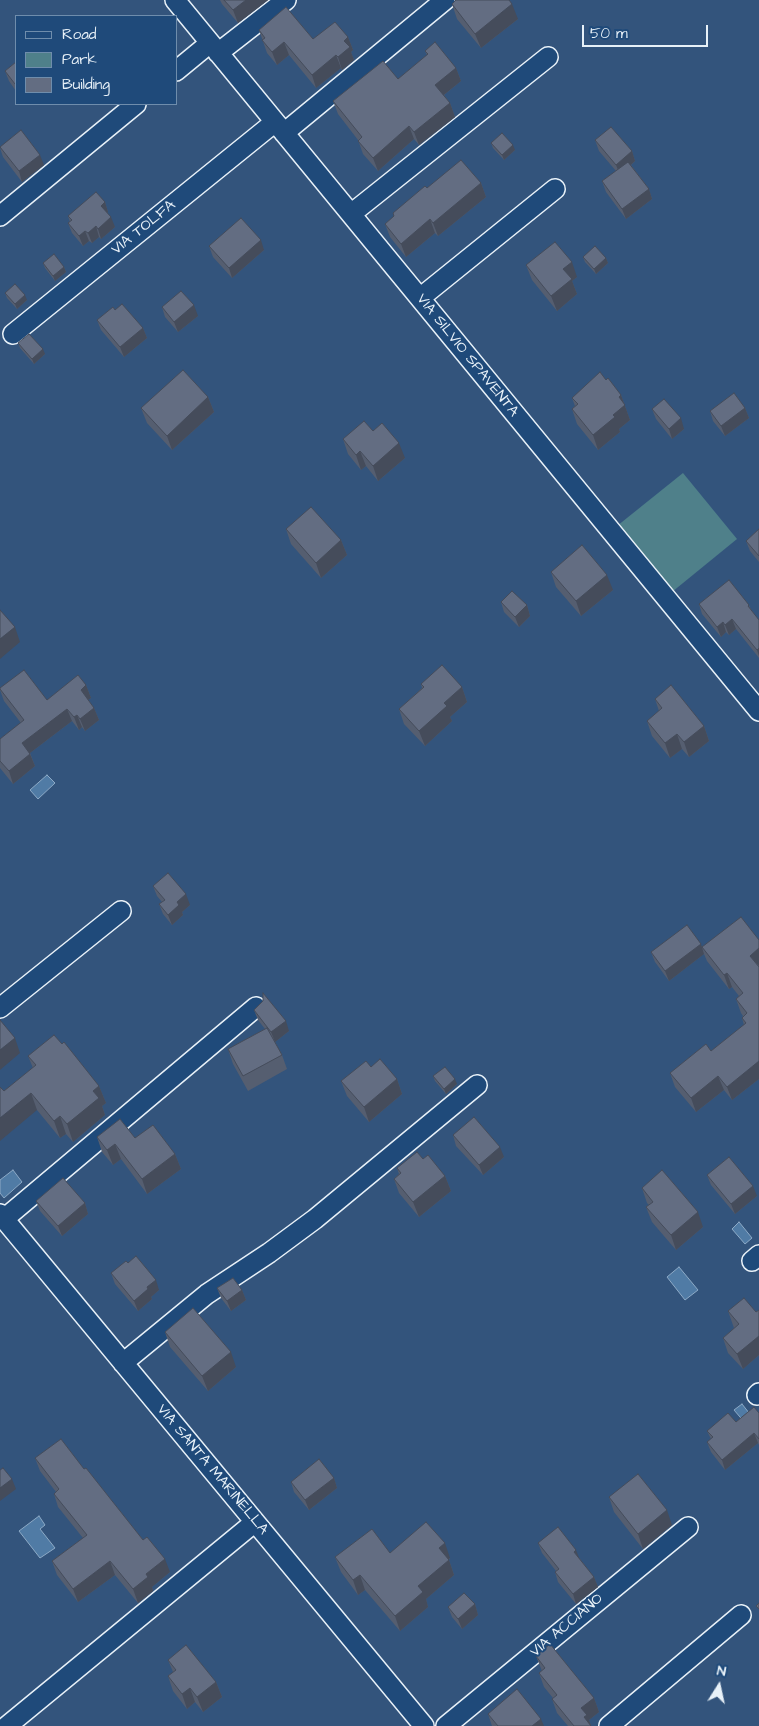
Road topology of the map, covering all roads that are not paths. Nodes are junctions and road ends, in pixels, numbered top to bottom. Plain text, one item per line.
1 (176, 0) edge
2 (286, 0) edge
3 (445, 0) edge
4 (214, 48) junction
5 (548, 57) dead end
6 (178, 70) edge
7 (135, 105) edge
8 (280, 128) junction
9 (555, 189) dead end
10 (351, 214) junction
11 (0, 216) edge
12 (420, 298) junction
13 (13, 334) dead end
14 (759, 711) edge
15 (121, 911) dead end
16 (256, 1006) edge
17 (0, 1008) edge
18 (477, 1085) dead end
19 (2, 1216) edge
20 (123, 1363) junction
21 (255, 1522) junction
22 (688, 1527) dead end
23 (741, 1615) dead end
24 (7, 1726) edge
25 (424, 1726) edge
26 (446, 1726) edge
27 (609, 1726) edge

1 - 4 street, VIA SILVIO SPAVENTA
2 - 4 street
3 - 8 street, VIA TOLFA
4 - 6 street
4 - 8 street, VIA SILVIO SPAVENTA
5 - 10 street
7 - 11 street
8 - 10 street, VIA SILVIO SPAVENTA
8 - 13 street, VIA TOLFA
9 - 12 street
10 - 12 street, VIA SILVIO SPAVENTA
12 - 14 street, VIA SILVIO SPAVENTA
15 - 17 street
16 - 19 street
18 - 20 street
19 - 20 street, VIA SANTA MARINELLA
20 - 21 street, VIA SANTA MARINELLA
21 - 24 street
21 - 25 street, VIA SANTA MARINELLA
22 - 26 street, VIA ACCIANO
23 - 27 street

